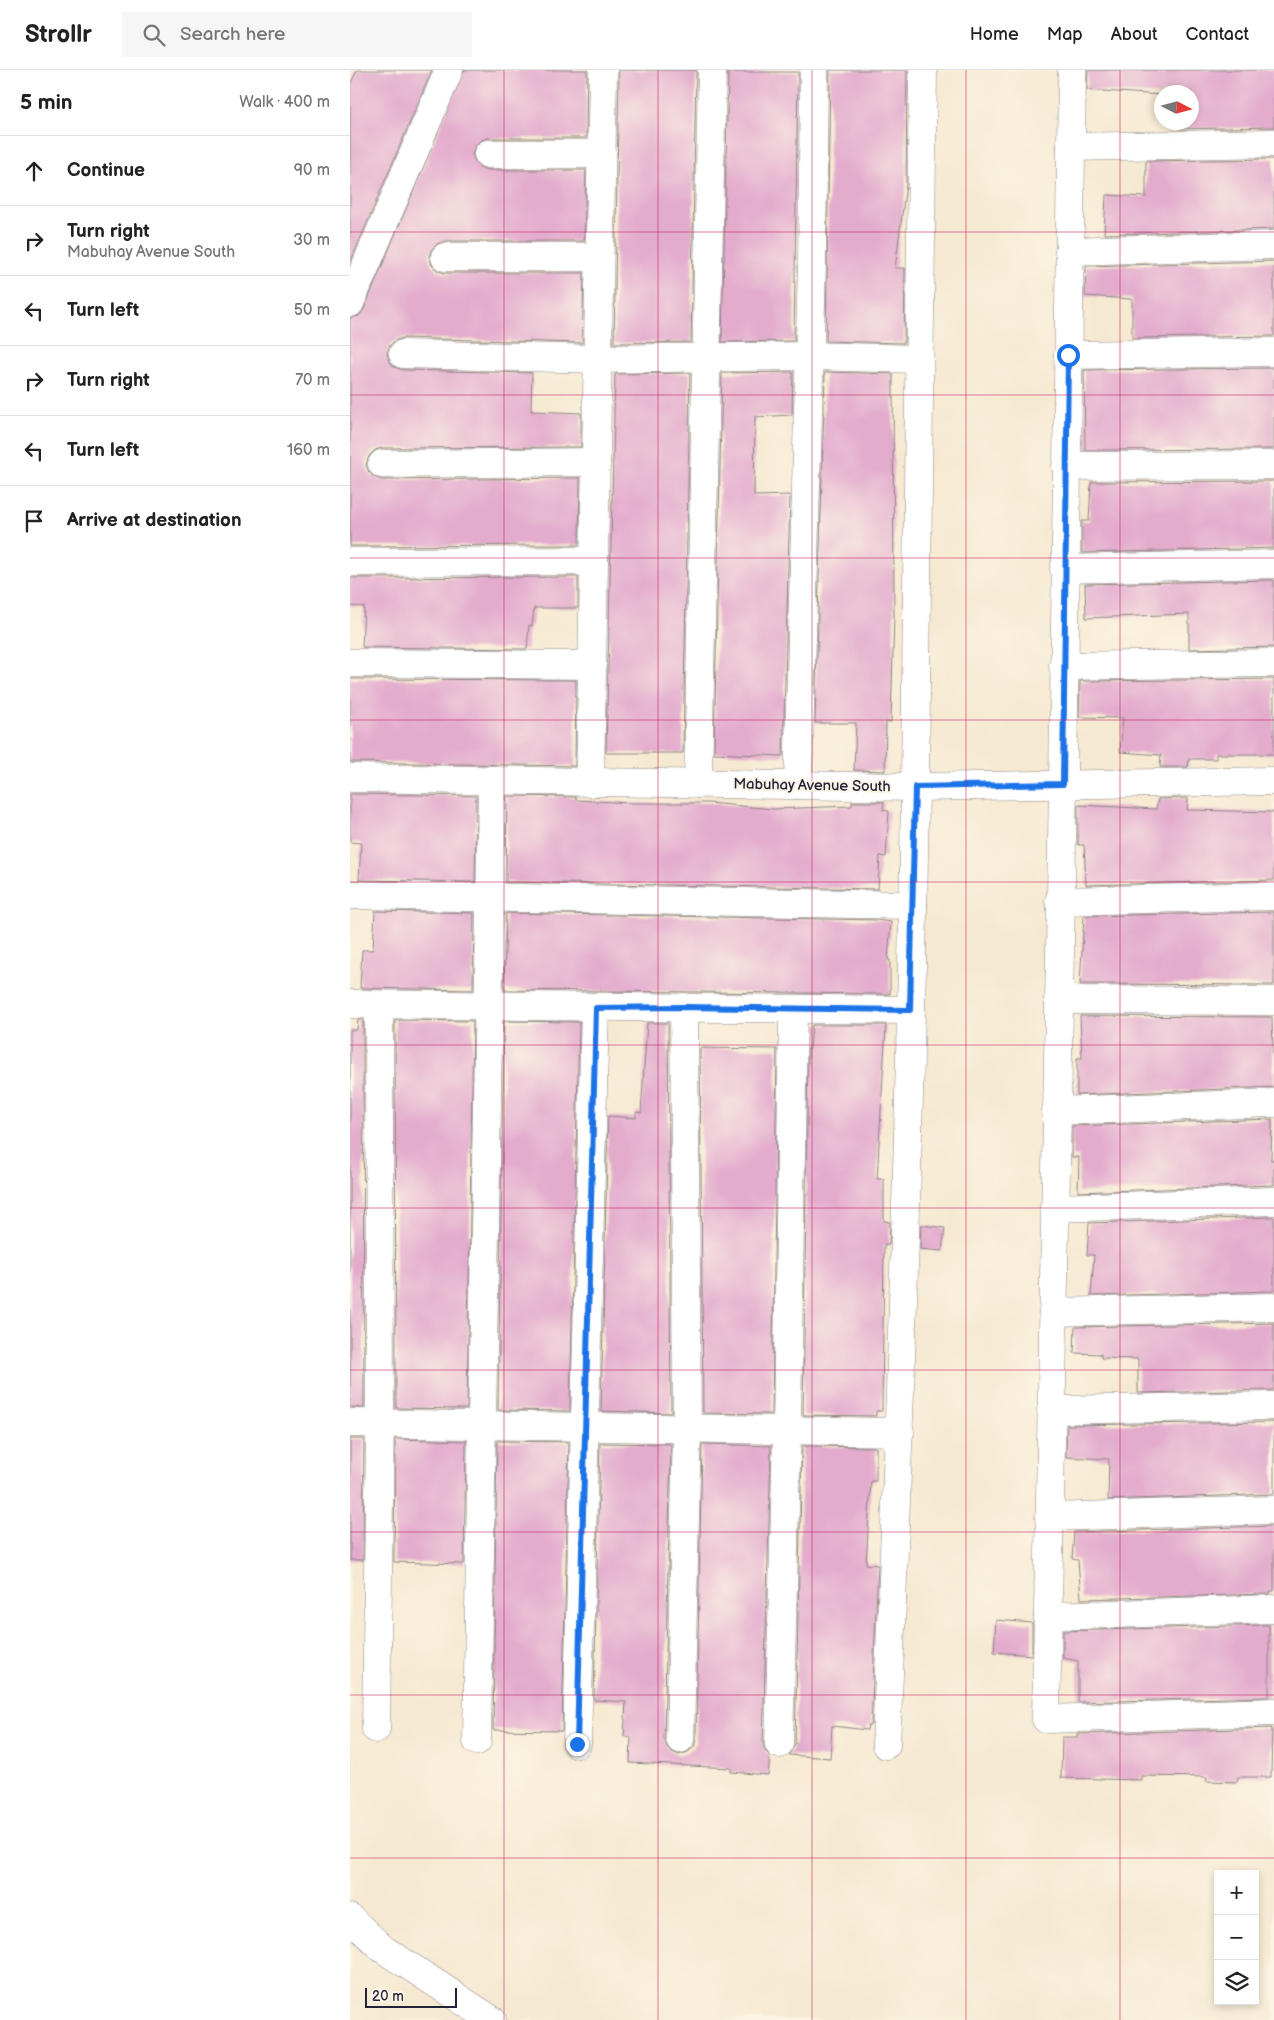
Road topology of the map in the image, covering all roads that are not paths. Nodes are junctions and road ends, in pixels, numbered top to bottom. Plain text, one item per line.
1 (449, 70) edge
2 (603, 70) edge
3 (712, 70) edge
4 (814, 70) edge
5 (924, 70) edge
6 (1072, 70) edge
7 (1274, 143) edge
8 (1071, 147) junction
9 (488, 154) dead end
10 (602, 154) junction
11 (1274, 245) edge
12 (1069, 251) junction
13 (445, 257) dead end
14 (600, 257) junction
15 (352, 292) edge
16 (1274, 352) edge
17 (403, 354) dead end
18 (1068, 355) junction
19 (808, 356) junction
20 (598, 359) junction
21 (708, 359) junction
22 (918, 359) junction
23 (596, 462) junction
24 (382, 464) dead end
25 (1274, 464) edge
26 (1066, 466) junction
27 (350, 562) edge
28 (594, 562) junction
29 (1274, 564) edge
30 (1064, 569) junction
31 (350, 663) edge
32 (1274, 663) edge
33 (592, 664) junction
34 (1063, 666) junction
35 (350, 778) edge
36 (492, 780) junction
37 (1274, 781) edge
38 (590, 783) junction
39 (698, 784) junction
40 (1063, 784) junction
41 (798, 785) junction
42 (915, 787) junction
43 (350, 895) edge
44 (1274, 896) edge
45 (489, 897) junction
46 (1059, 900) junction
47 (913, 905) junction
48 (1058, 1000) junction
49 (1274, 1002) edge
50 (350, 1004) edge
51 (488, 1004) junction
52 (379, 1005) junction
53 (684, 1007) junction
54 (596, 1008) junction
55 (793, 1010) junction
56 (910, 1010) junction
57 (1274, 1103) edge
58 (1056, 1111) junction
59 (1274, 1201) edge
60 (1054, 1208) junction
61 (1274, 1307) edge
62 (1053, 1312) junction
63 (1274, 1406) edge
64 (1051, 1410) junction
65 (350, 1423) edge
66 (380, 1424) junction
67 (483, 1425) junction
68 (586, 1428) junction
69 (687, 1428) junction
70 (787, 1430) junction
71 (900, 1432) junction
72 (1274, 1510) edge
73 (1049, 1517) junction
74 (1274, 1609) edge
75 (1048, 1616) junction
76 (1274, 1712) edge
77 (376, 1729) dead end
78 (680, 1739) dead end
79 (477, 1741) dead end
80 (577, 1744) dead end
81 (778, 1744) dead end
82 (886, 1745) dead end
83 (350, 1918) edge
84 (492, 2020) edge

1 - 15 street
2 - 10 street
3 - 21 street
4 - 19 street
5 - 22 street
6 - 8 street
7 - 8 street
8 - 12 street
9 - 10 street
10 - 14 street
11 - 12 street
12 - 18 street
13 - 14 street
14 - 20 street
16 - 18 street
17 - 20 street
18 - 26 street
19 - 21 street
19 - 22 street
19 - 41 street
20 - 21 street
20 - 23 street
21 - 39 street
22 - 42 street
23 - 24 street
23 - 28 street
25 - 26 street
26 - 30 street
27 - 28 street
28 - 33 street
29 - 30 street
30 - 34 street
31 - 33 street
32 - 34 street
33 - 38 street
34 - 40 street
35 - 36 street, Mabuhay Avenue South
36 - 38 street, Mabuhay Avenue South
36 - 45 street
37 - 40 street, Mabuhay Avenue South
38 - 39 street, Mabuhay Avenue South
39 - 41 street, Mabuhay Avenue South
40 - 42 street, Mabuhay Avenue South
40 - 46 street
41 - 42 street, Mabuhay Avenue South
42 - 47 street
43 - 45 street
44 - 46 street
45 - 47 street
45 - 51 street
46 - 48 street
47 - 56 street
48 - 49 street
48 - 58 street
50 - 52 street
51 - 52 street
51 - 54 street
51 - 67 street
52 - 66 street
53 - 54 street
53 - 55 street
53 - 69 street
54 - 68 street
55 - 56 street
55 - 70 street
56 - 71 street
57 - 58 street
58 - 60 street
59 - 60 street
60 - 62 street
61 - 62 street
62 - 64 street
63 - 64 street
64 - 73 street
65 - 66 street
66 - 67 street
66 - 77 street
67 - 68 street
67 - 79 street
68 - 69 street
68 - 80 street
69 - 70 street
69 - 78 street
70 - 71 street
70 - 81 street
71 - 82 street
72 - 73 street
73 - 75 street
74 - 75 street
75 - 76 street
83 - 84 street

